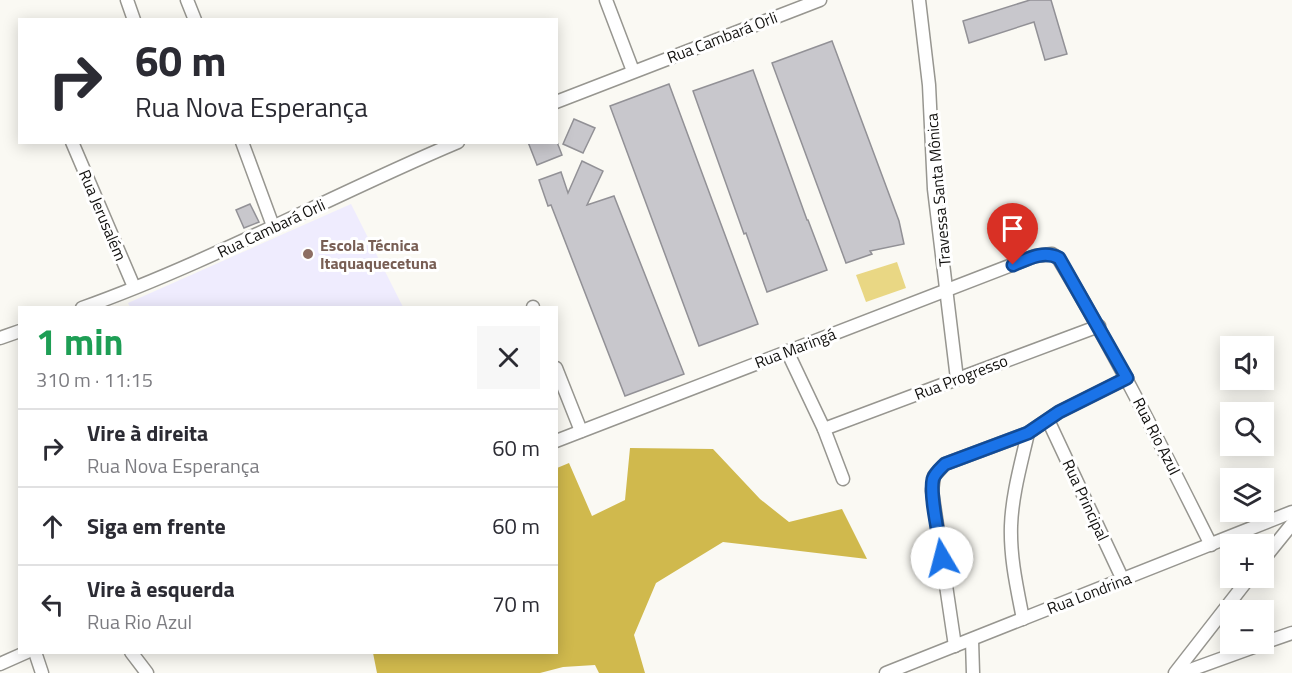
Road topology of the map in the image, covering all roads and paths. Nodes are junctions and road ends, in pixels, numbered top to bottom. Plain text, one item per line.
1 (188, 0) edge
2 (606, 0) edge
3 (820, 0) edge
4 (918, 0) edge
5 (131, 1) edge
6 (134, 18) edge
7 (194, 18) edge
8 (633, 71) junction
9 (558, 101) edge
10 (73, 144) edge
11 (243, 144) edge
12 (454, 144) edge
13 (273, 226) junction
14 (1035, 256) joint
15 (134, 287) junction
16 (947, 290) junction
17 (87, 306) edge
18 (1099, 326) junction
19 (18, 332) edge
20 (0, 338) edge
21 (787, 351) junction
22 (558, 373) edge
23 (1127, 378) junction
24 (957, 379) junction
25 (1048, 420) junction
26 (824, 429) junction
27 (581, 431) junction
28 (1028, 433) junction
29 (558, 440) edge
30 (843, 479) dead end
31 (1292, 512) edge
32 (1292, 524) edge
33 (1250, 534) edge
34 (1220, 543) edge
35 (1211, 545) junction
36 (1274, 546) edge
37 (1123, 580) junction
38 (1241, 588) edge
39 (1023, 619) junction
40 (1292, 633) edge
41 (1274, 639) edge
42 (972, 640) junction
43 (955, 646) junction
44 (22, 654) edge
45 (36, 654) edge
46 (133, 654) edge
47 (1233, 654) edge
48 (0, 664) edge
49 (42, 673) edge
50 (147, 673) edge
51 (886, 673) edge
52 (973, 673) edge
53 (1175, 673) edge
54 (1182, 673) edge

1 - 7 street
2 - 8 street
3 - 8 street, Rua Cambará Orli
4 - 16 street, Travessa Santa Mônica
5 - 6 street
8 - 9 street, Rua Cambará Orli
10 - 15 street, Rua Jerusalém
11 - 13 street
12 - 13 street, Rua Cambará Orli
13 - 15 street, Rua Cambará Orli
14 - 16 street, Rua Maringá
14 - 18 street, Rua Rio Azul
15 - 17 street, Rua Cambará Orli
16 - 21 street, Rua Maringá
16 - 24 street, Travessa Santa Mônica
18 - 23 street, Rua Rio Azul
18 - 24 street, Rua Progresso
19 - 20 street
21 - 26 street
21 - 27 street, Rua Maringá
22 - 27 street
23 - 25 street
23 - 35 street, Rua Rio Azul
24 - 26 street, Rua Progresso
25 - 28 street
25 - 37 street, Rua Principal
26 - 30 street
27 - 29 street, Rua Maringá
28 - 39 street
28 - 43 street
31 - 33 street, Rua Londrina
32 - 36 street
34 - 35 street, Rua Londrina
35 - 37 street, Rua Londrina
37 - 39 street, Rua Londrina
38 - 53 street
39 - 42 street, Rua Londrina
40 - 41 street
42 - 43 street, Rua Londrina
42 - 52 street
43 - 51 street, Rua Londrina
44 - 48 street
45 - 49 street
46 - 50 street
47 - 54 street

